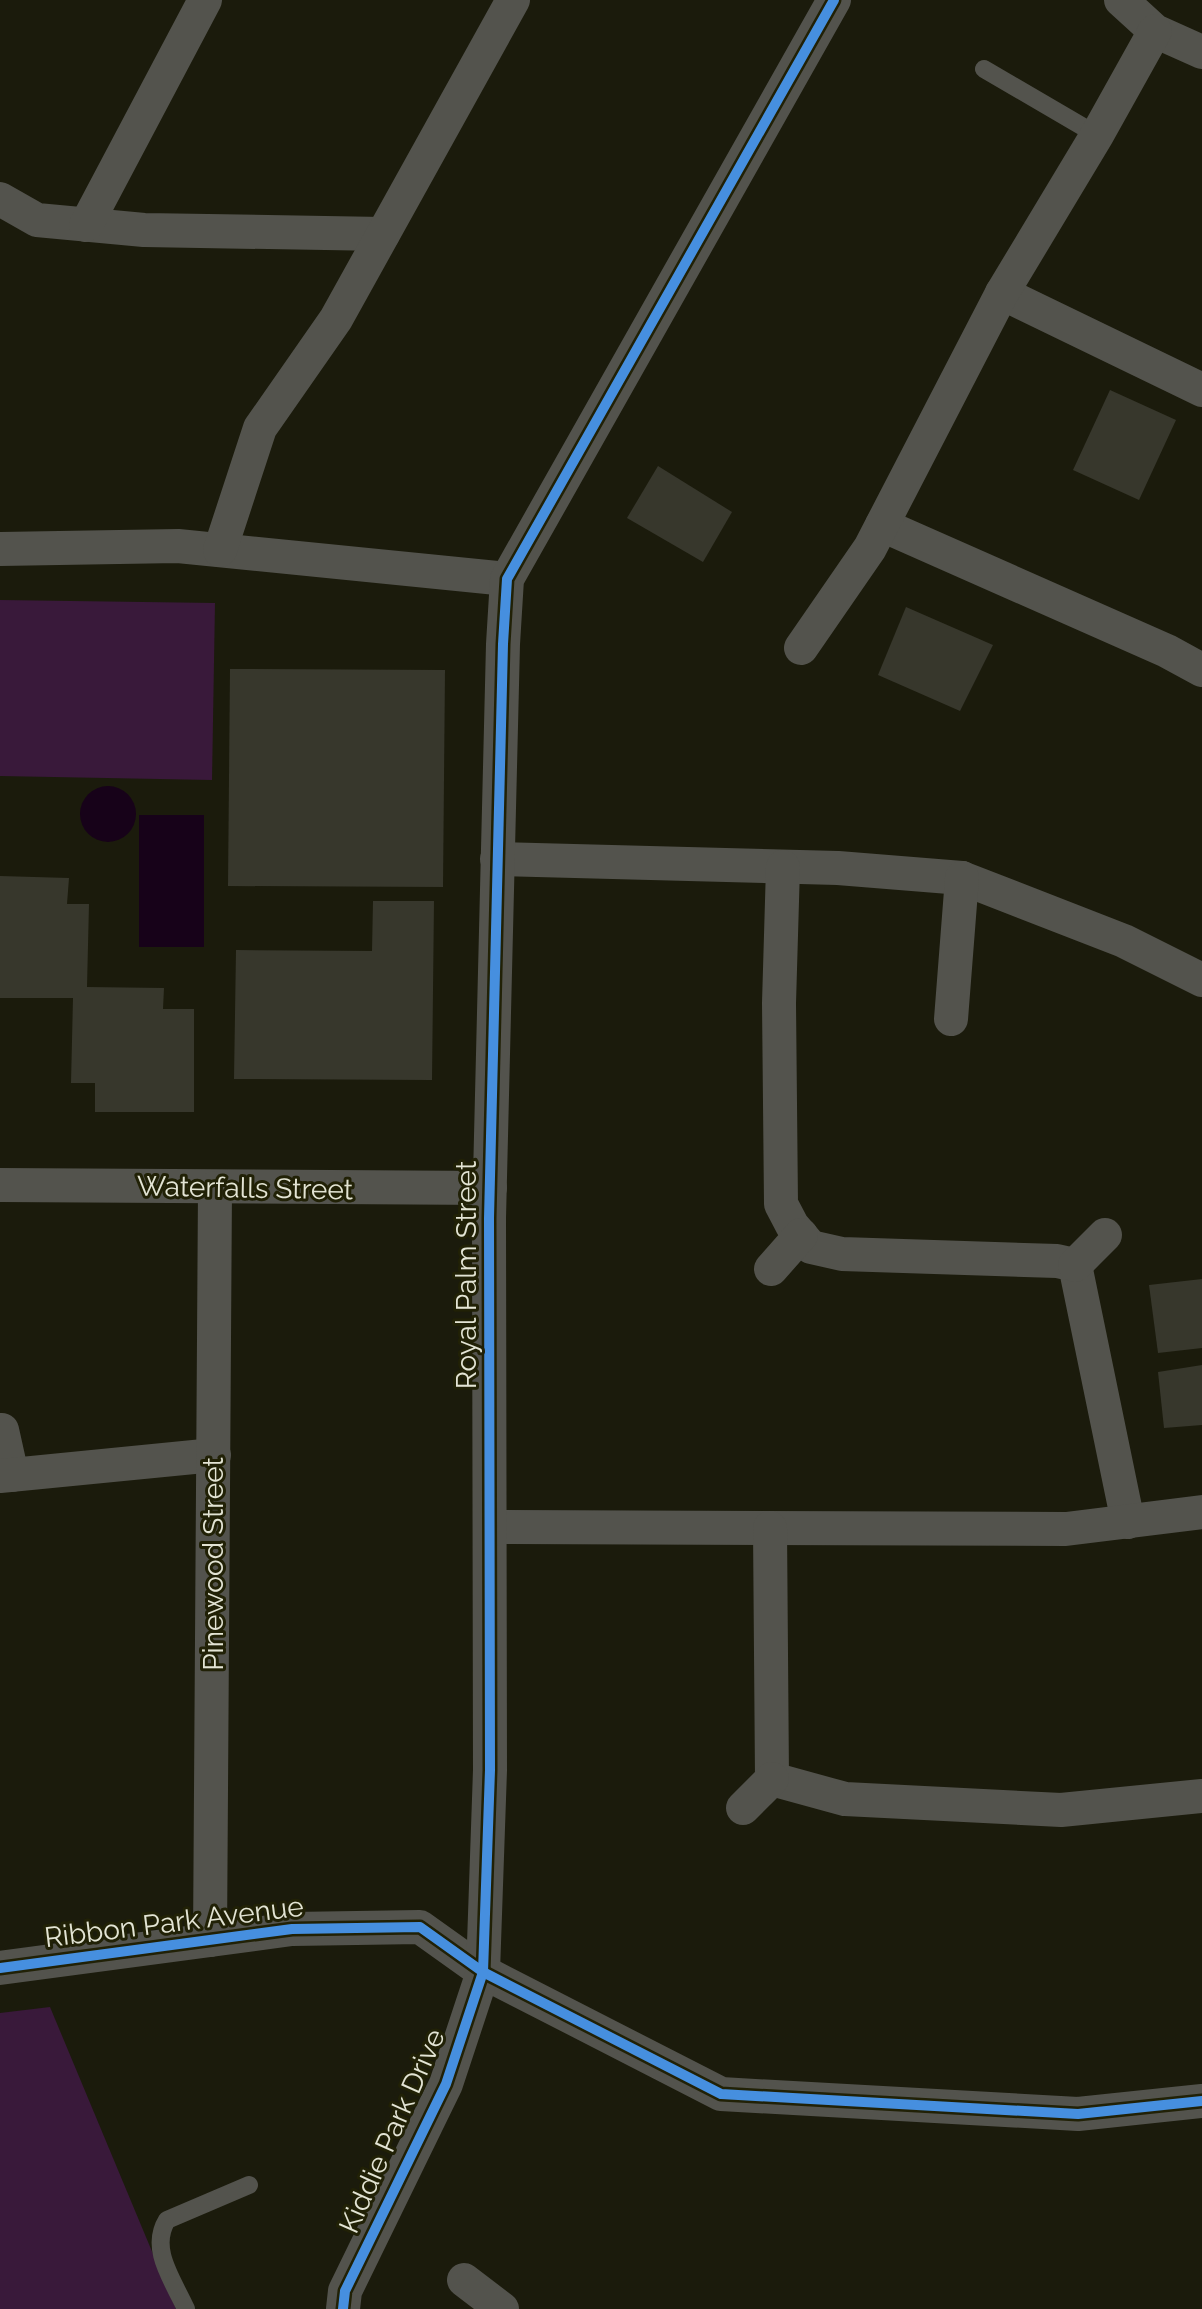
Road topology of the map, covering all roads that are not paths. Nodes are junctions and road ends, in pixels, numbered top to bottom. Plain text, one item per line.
1 (205, 0) edge
2 (513, 0) edge
3 (834, 0) edge
4 (1121, 0) edge
5 (1155, 31) junction
6 (1202, 52) edge
7 (984, 69) dead end
8 (1097, 135) junction
9 (0, 199) edge
10 (86, 225) junction
11 (383, 234) junction
12 (1002, 293) junction
13 (1202, 390) edge
14 (882, 525) junction
15 (0, 549) edge
16 (220, 550) junction
17 (507, 579) junction
18 (801, 648) dead end
19 (1202, 670) edge
20 (497, 859) junction
21 (783, 867) junction
22 (962, 878) junction
23 (1202, 980) edge
24 (951, 1019) dead end
25 (0, 1185) edge
26 (215, 1188) junction
27 (490, 1188) junction
28 (801, 1235) junction
29 (1105, 1235) dead end
30 (1075, 1265) junction
31 (771, 1269) dead end
32 (2, 1430) dead end
33 (214, 1455) junction
34 (6, 1475) edge
35 (1202, 1512) edge
36 (1128, 1522) junction
37 (490, 1527) junction
38 (770, 1528) junction
39 (772, 1779) junction
40 (1202, 1796) edge
41 (743, 1808) dead end
42 (210, 1940) junction
43 (0, 1968) edge
44 (483, 1972) junction
45 (1202, 2101) edge
46 (249, 2185) dead end
47 (464, 2280) dead end
48 (186, 2309) edge
49 (343, 2309) edge
50 (502, 2309) edge

1 - 10 street
2 - 11 street
3 - 17 street
4 - 5 street
5 - 6 street
5 - 8 street
7 - 8 lane
8 - 12 street
9 - 10 street
10 - 11 street
11 - 16 street
12 - 13 street
12 - 14 street
14 - 18 street
14 - 19 street
15 - 16 street
16 - 17 street
17 - 20 street, Royal Palm Street
20 - 21 street
20 - 27 street, Royal Palm Street
21 - 22 street
21 - 28 street
22 - 23 street
22 - 24 street
25 - 26 street, Waterfalls Street
26 - 27 street, Waterfalls Street
26 - 33 street, Pinewood Street
27 - 37 street, Royal Palm Street
28 - 30 street
28 - 31 street
29 - 30 street
30 - 36 street
32 - 34 street
33 - 34 street
33 - 42 street, Pinewood Street
35 - 36 street
36 - 38 street
37 - 38 street
37 - 44 street, Royal Palm Street
38 - 39 street
39 - 40 street
39 - 41 street
42 - 43 street, Ribbon Park Avenue
42 - 44 street, Ribbon Park Avenue
44 - 45 street, Ribbon Park Avenue
44 - 49 street, Kiddie Park Drive
46 - 48 lane
47 - 50 street

